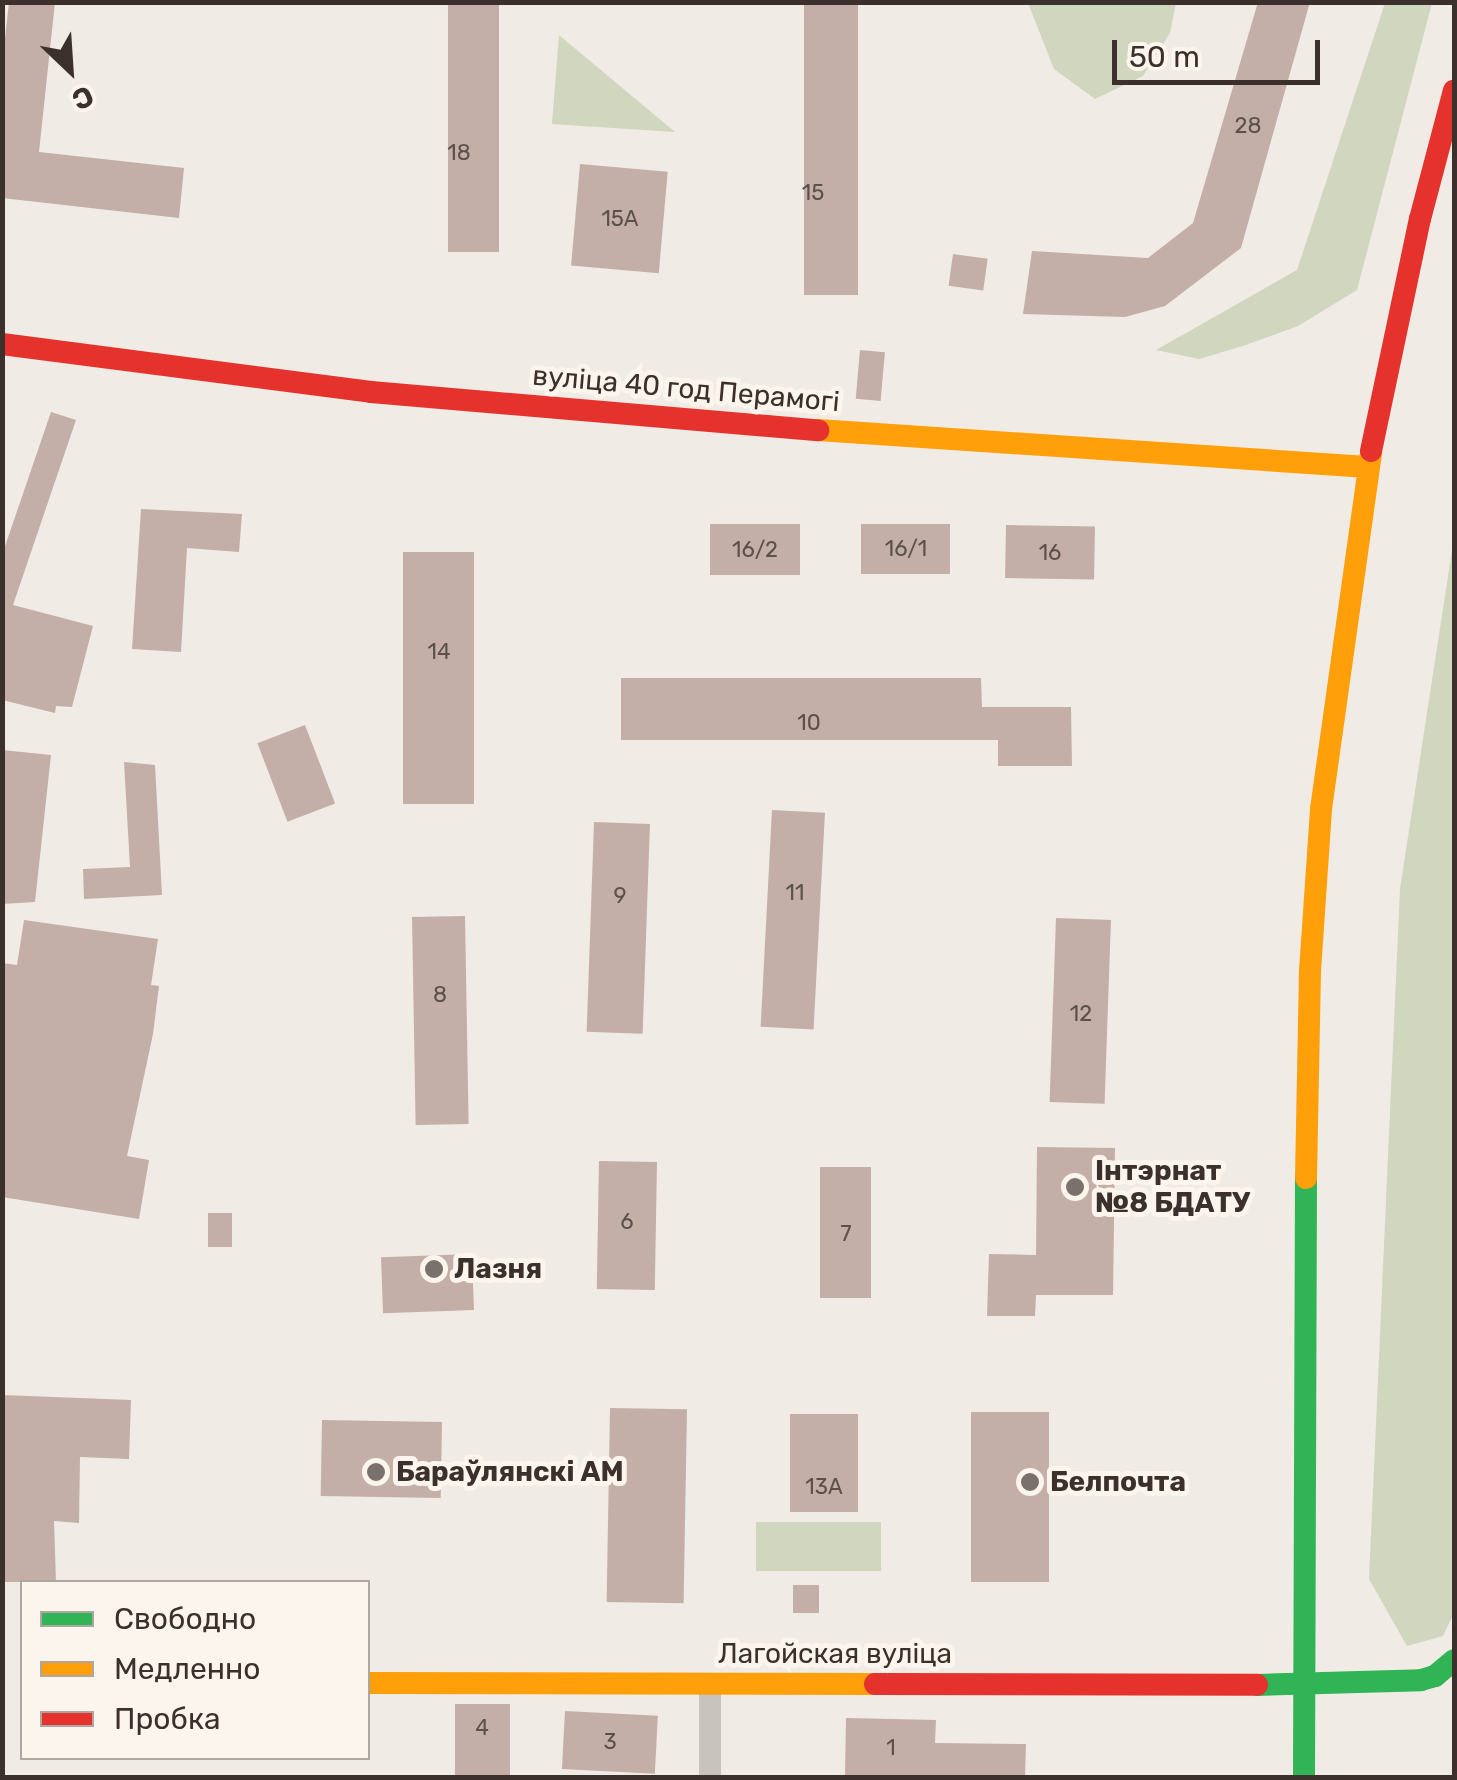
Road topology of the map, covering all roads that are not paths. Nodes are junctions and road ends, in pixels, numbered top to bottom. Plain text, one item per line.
1 (1454, 90) edge
2 (2, 344) edge
3 (1368, 467) junction
4 (1454, 1660) edge
5 (370, 1682) edge
6 (710, 1684) junction
7 (1303, 1685) junction
8 (710, 1778) edge
9 (1304, 1778) edge

1 - 3 street
2 - 3 street, вуліца 40 год Перамогі
3 - 7 street
4 - 7 street, Лагойская вуліца
5 - 6 street, Лагойская вуліца
6 - 7 street, Лагойская вуліца
6 - 8 street
7 - 9 street

